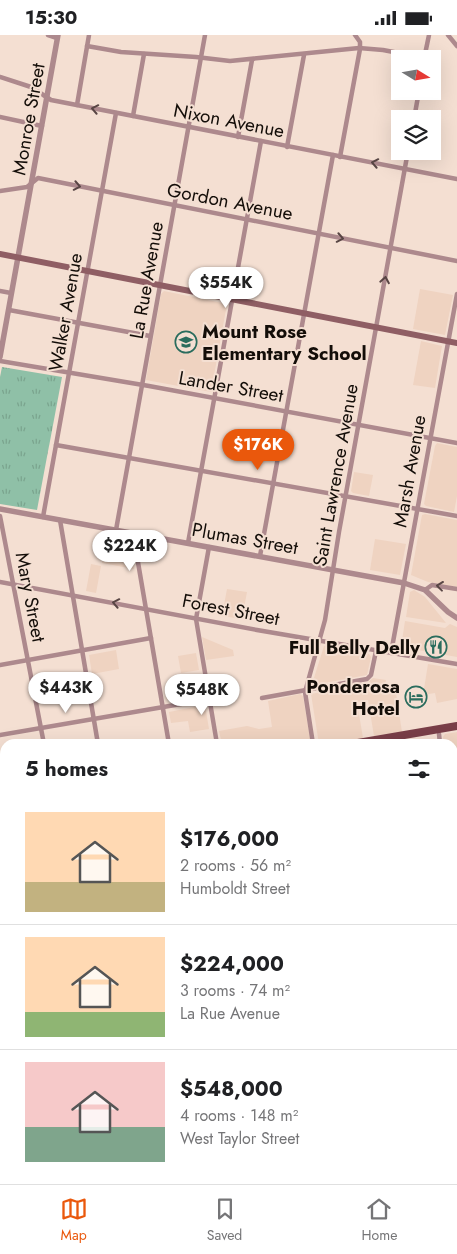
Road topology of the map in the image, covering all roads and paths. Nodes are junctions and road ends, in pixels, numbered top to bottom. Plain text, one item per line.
1 (48, 35) edge
2 (89, 35) edge
3 (205, 35) edge
4 (355, 35) edge
5 (429, 35) edge
6 (448, 35) edge
7 (58, 36) edge
8 (87, 46) junction
9 (457, 46) edge
10 (360, 49) junction
11 (426, 50) edge
12 (391, 52) edge
13 (144, 54) junction
14 (304, 55) junction
15 (201, 57) junction
16 (252, 60) junction
17 (0, 77) edge
18 (47, 98) junction
19 (77, 105) junction
20 (116, 113) junction
21 (132, 116) junction
22 (0, 117) edge
23 (42, 126) junction
24 (188, 127) junction
25 (238, 137) junction
26 (261, 141) junction
27 (287, 147) junction
28 (333, 155) junction
29 (340, 157) junction
30 (406, 160) edge
31 (405, 169) junction
32 (457, 179) edge
33 (32, 183) junction
34 (0, 191) edge
35 (102, 191) junction
36 (174, 205) junction
37 (246, 219) junction
38 (319, 233) junction
39 (391, 247) junction
40 (0, 254) edge
41 (18, 257) junction
42 (457, 261) edge
43 (88, 271) junction
44 (160, 285) junction
45 (0, 291) edge
46 (12, 293) junction
47 (457, 294) edge
48 (232, 299) junction
49 (9, 310) junction
50 (304, 313) junction
51 (78, 323) junction
52 (376, 327) junction
53 (150, 336) junction
54 (448, 341) junction
55 (457, 343) edge
56 (0, 357) edge
57 (0, 361) edge
58 (69, 373) junction
59 (141, 386) junction
60 (214, 398) junction
61 (286, 411) junction
62 (359, 424) junction
63 (431, 437) junction
64 (457, 443) edge
65 (56, 445) junction
66 (128, 458) junction
67 (201, 471) junction
68 (273, 483) junction
69 (346, 496) junction
70 (0, 509) edge
71 (418, 509) junction
72 (0, 516) edge
73 (457, 516) edge
74 (43, 517) junction
75 (60, 520) junction
76 (116, 530) junction
77 (133, 533) junction
78 (188, 543) junction
79 (209, 547) junction
80 (260, 556) junction
81 (334, 569) junction
82 (0, 582) edge
83 (404, 583) junction
84 (13, 584) junction
85 (457, 589) edge
86 (425, 590) junction
87 (72, 595) junction
88 (146, 608) junction
89 (457, 618) edge
90 (196, 619) junction
91 (151, 638) junction
92 (320, 641) junction
93 (82, 650) junction
94 (376, 651) junction
95 (391, 653) junction
96 (28, 659) junction
97 (457, 664) edge
98 (0, 665) edge
99 (306, 690) junction
100 (262, 698) dead end
101 (210, 699) junction
102 (163, 707) junction
103 (94, 719) junction
104 (457, 726) edge
105 (41, 728) junction
106 (457, 730) edge
107 (439, 734) junction
108 (0, 735) edge
109 (43, 739) edge
110 (97, 739) edge
111 (168, 739) edge
112 (216, 739) edge
113 (312, 739) edge
114 (380, 739) edge
115 (408, 739) edge
116 (440, 739) edge

1 - 7 street
2 - 8 street
3 - 15 street, La Rue Avenue
4 - 10 street
5 - 11 street
6 - 9 street
7 - 18 street, Monroe Street
8 - 13 street
8 - 19 street
10 - 12 street
10 - 14 street
10 - 29 street
13 - 15 street
13 - 21 street
14 - 16 street
14 - 27 street
15 - 16 street
15 - 24 street, La Rue Avenue
16 - 25 street
17 - 18 street, Nixon Avenue
18 - 19 street, Nixon Avenue
18 - 23 street, Monroe Street
20 -> 19 street, Nixon Avenue
20 - 21 street, Nixon Avenue
20 - 35 street, Walker Avenue
21 - 24 street, Nixon Avenue
22 - 23 street
23 - 33 street, Monroe Street
24 - 25 street, Nixon Avenue
24 - 36 street, La Rue Avenue
25 - 26 street, Nixon Avenue
26 - 27 street, Nixon Avenue
26 - 37 street
27 - 28 street, Nixon Avenue
28 - 29 street, Nixon Avenue
28 - 38 street
31 -> 29 street, Nixon Avenue
30 - 31 street, Saint Lawrence Avenue
31 - 32 street, Nixon Avenue
31 - 39 street, Saint Lawrence Avenue
33 - 34 street, Gordon Avenue
33 -> 35 street, Gordon Avenue
33 - 41 street, Monroe Street
35 - 36 street, Gordon Avenue
35 - 43 street, Walker Avenue
36 - 37 street, Gordon Avenue
36 - 44 street, La Rue Avenue
37 - 38 street, Gordon Avenue
37 - 48 street
38 -> 39 street, Gordon Avenue
38 - 50 street
39 - 42 street, Gordon Avenue
52 -> 39 street, Saint Lawrence Avenue
40 - 41 main road
41 - 43 main road
41 - 46 street, Monroe Street
43 - 44 main road
43 - 51 street, Walker Avenue
44 - 48 main road
44 - 53 street, La Rue Avenue
45 - 46 street
46 - 49 street, Monroe Street
47 - 54 street, Marsh Avenue
48 - 50 main road
48 - 60 street
49 - 51 street
49 - 56 street, Monroe Street
50 - 52 main road
50 - 61 street
51 - 53 street
51 - 58 street, Walker Avenue
52 - 54 main road
52 - 62 street, Saint Lawrence Avenue
53 - 59 street, La Rue Avenue
54 - 55 main road
54 - 63 street, Marsh Avenue
57 - 58 street, Lander Street
58 - 59 street, Lander Street
58 - 65 street, Walker Avenue
59 - 60 street, Lander Street
59 - 66 street, La Rue Avenue
60 - 61 street, Lander Street
60 - 67 street
61 - 62 street, Lander Street
61 - 68 street
62 - 63 street, Lander Street
62 - 69 street, Saint Lawrence Avenue
63 - 64 street, Lander Street
63 - 71 street, Marsh Avenue
65 - 66 street
65 - 74 street, Walker Avenue
66 - 67 street
66 - 76 street, La Rue Avenue
67 - 68 street
67 - 78 street
68 - 69 street
68 - 80 street
69 - 71 street
69 - 81 street, Saint Lawrence Avenue
70 - 74 street, Plumas Street
71 - 73 street
71 - 83 street, Marsh Avenue
72 - 84 street, Mary Street
74 - 75 street, Plumas Street
75 - 76 street, Plumas Street
75 - 87 street
76 - 77 street, Plumas Street
77 - 78 street, Plumas Street
77 - 88 street
78 - 79 street, Plumas Street
79 - 80 street, Plumas Street
79 - 90 street
80 - 81 street, Plumas Street
81 - 83 street, Plumas Street
81 - 92 street, Saint Lawrence Avenue
82 - 84 street, Forest Street
83 - 86 street, Plumas Street
83 - 95 street, Marsh Avenue
84 - 87 street, Forest Street
84 - 96 street, Mary Street
85 -> 86 street, Plumas Street
86 - 89 street, Plumas Street
88 -> 87 street, Forest Street
87 - 93 street
88 - 90 street, Forest Street
88 - 91 street
90 - 92 street, Forest Street
90 - 101 street
91 - 93 street
91 - 102 street
92 - 94 street, Forest Street
92 - 99 street, Saint Lawrence Avenue
93 - 96 street
93 - 103 street
94 - 95 street, Forest Street
94 - 99 street
95 - 97 street, Forest Street
96 - 98 street
96 - 105 street, Mary Street
99 - 100 street
99 - 113 street, Saint Lawrence Avenue
101 - 102 street
101 - 112 street
102 - 103 street
102 - 111 street
103 - 105 street
103 - 110 street
104 - 114 main road
105 - 108 street
105 - 109 street, Mary Street
106 - 107 main road
107 - 115 main road
107 - 116 street

